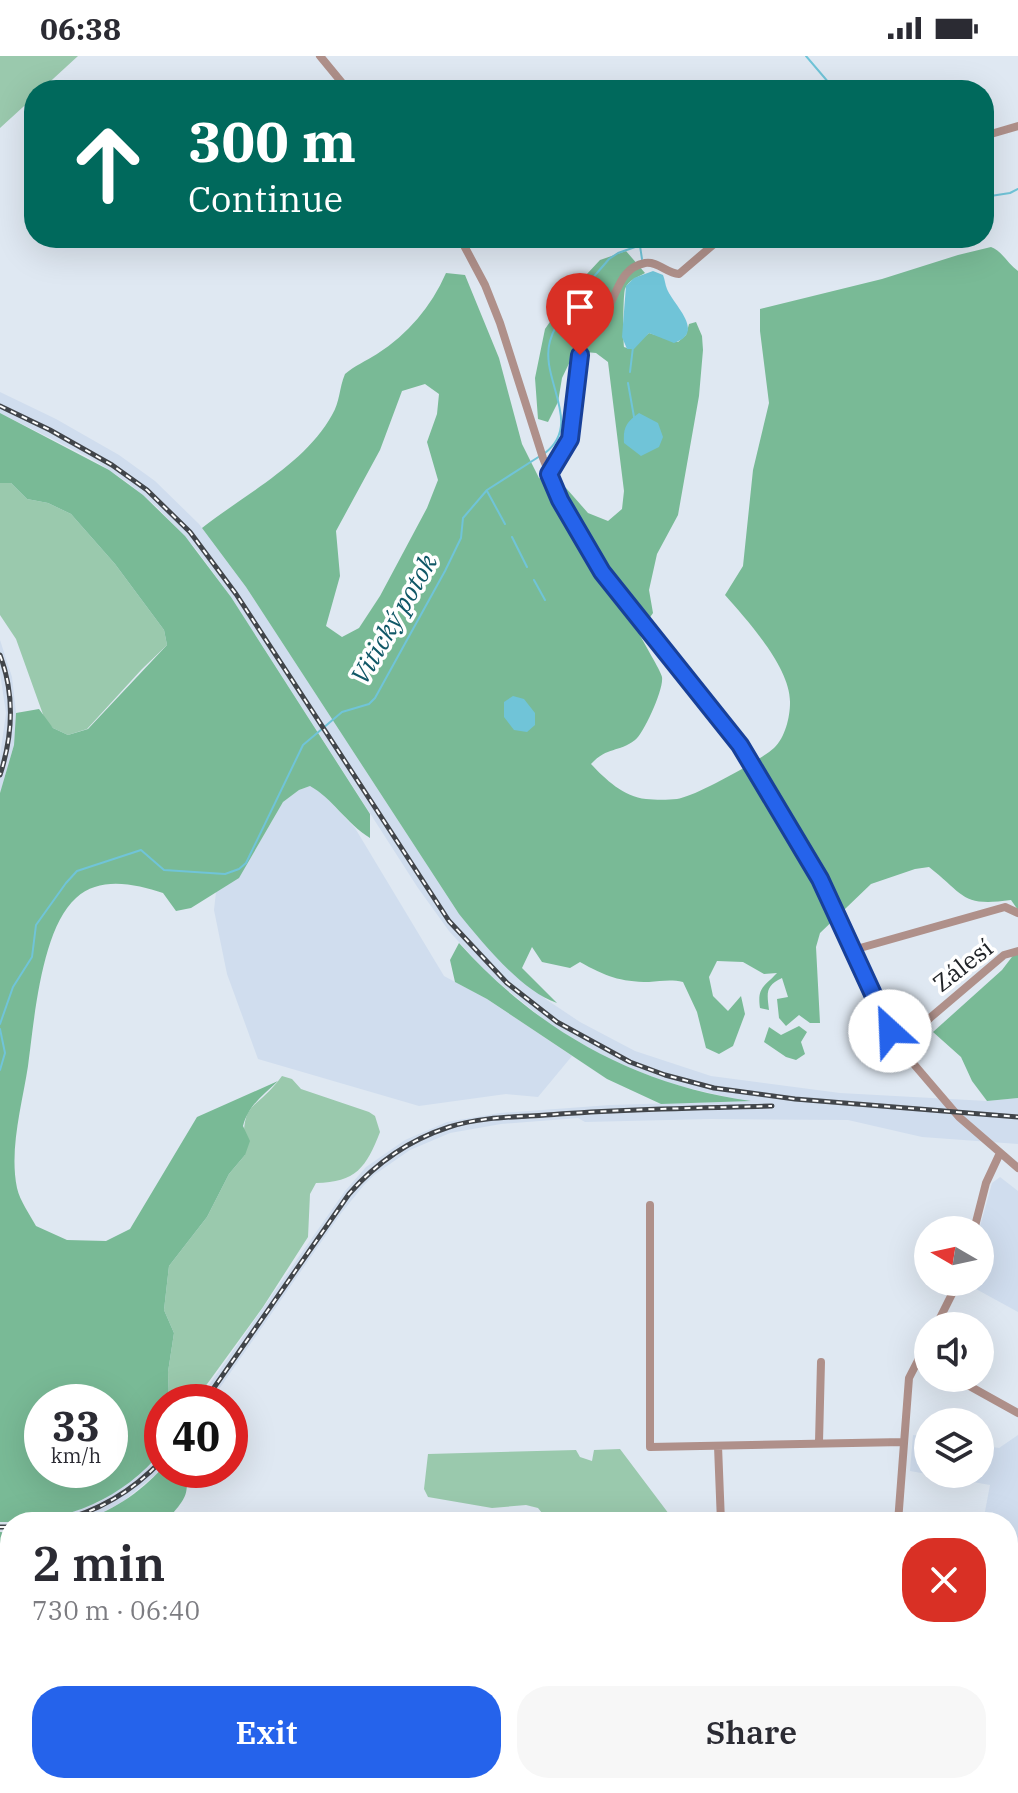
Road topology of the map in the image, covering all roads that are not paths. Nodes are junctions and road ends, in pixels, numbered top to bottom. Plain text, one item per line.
1 (320, 56) edge
2 (340, 80) edge
3 (1018, 126) edge
4 (994, 133) edge
5 (465, 248) edge
6 (709, 248) edge
7 (549, 474) junction
8 (1018, 913) edge
9 (853, 950) junction
10 (1018, 951) edge
11 (900, 1048) junction
12 (1000, 1153) junction
13 (1018, 1168) edge
14 (650, 1205) dead end
15 (978, 1216) edge
16 (821, 1362) dead end
17 (914, 1372) edge
18 (980, 1392) edge
19 (1018, 1413) edge
20 (819, 1442) junction
21 (903, 1442) junction
22 (718, 1446) junction
23 (721, 1512) edge
24 (899, 1512) edge

1 - 2 street
3 - 4 street
5 - 7 street
6 - 7 street
7 - 9 street
8 - 9 street
9 - 11 street
10 - 11 street, Zálesí
11 - 12 street
12 - 13 street
12 - 15 street
14 - 22 street
16 - 20 street
17 - 21 street
18 - 19 street
20 - 21 street
20 - 22 street
21 - 24 street
22 - 23 street

